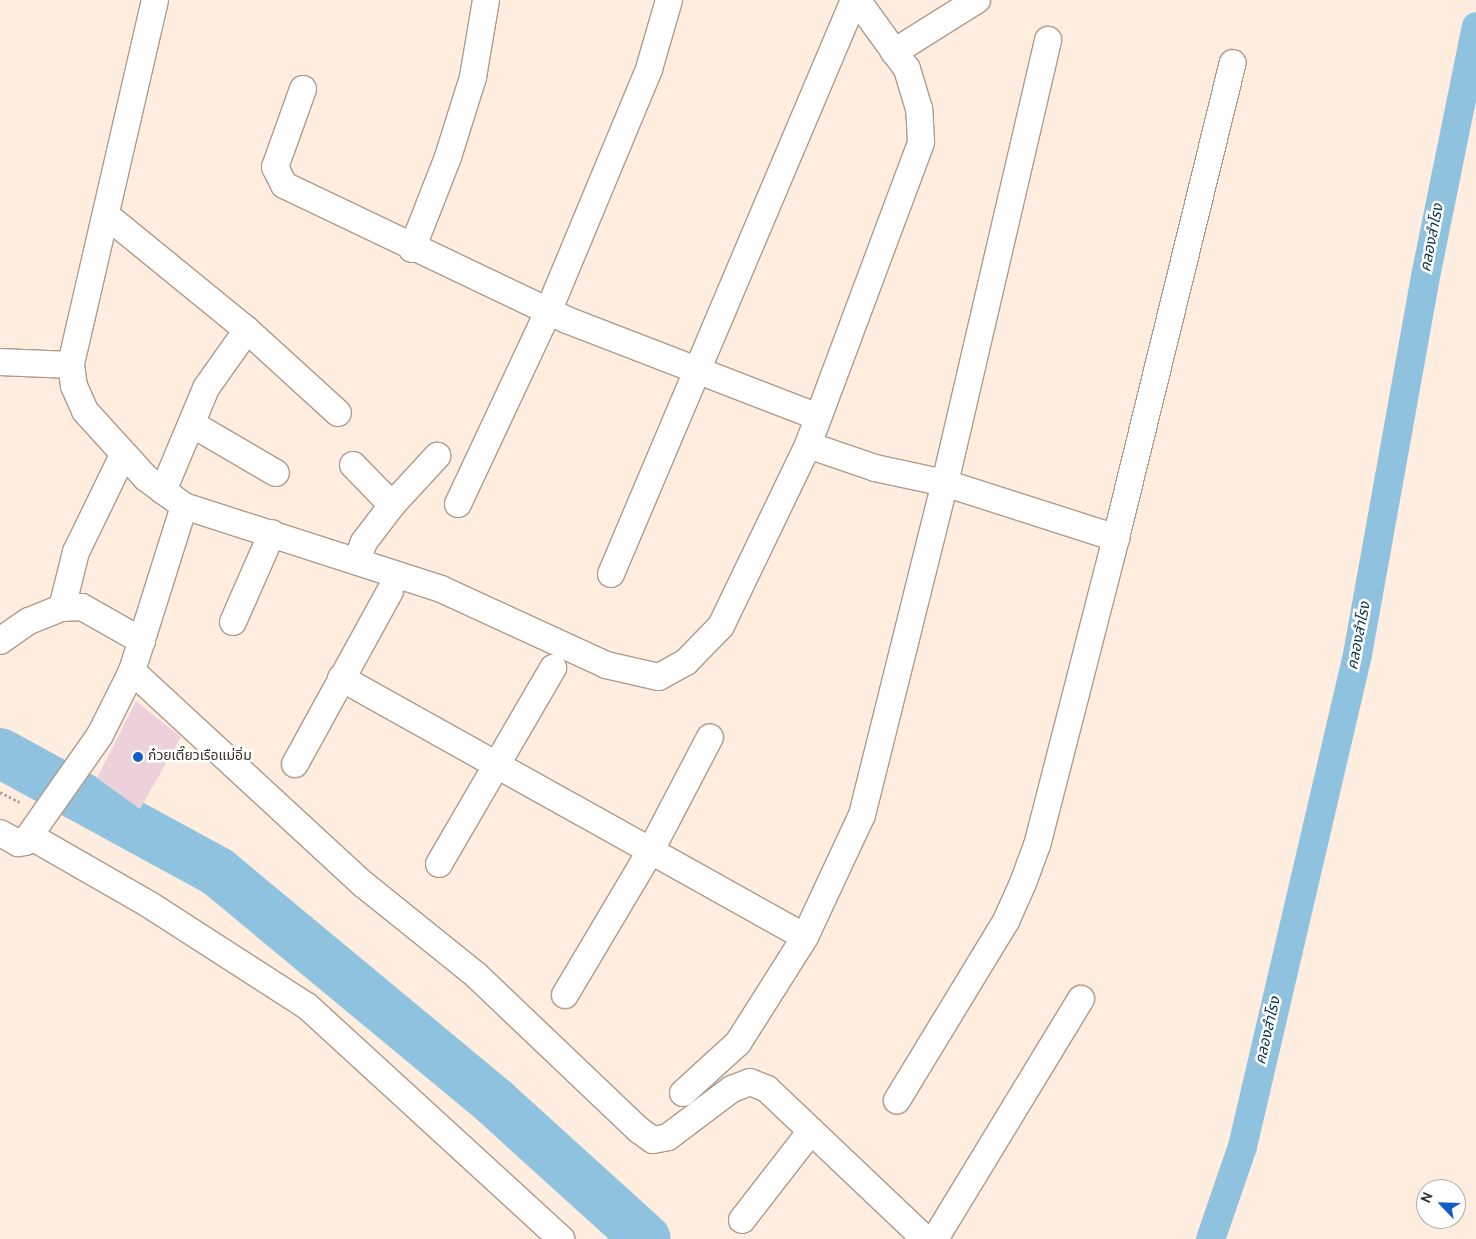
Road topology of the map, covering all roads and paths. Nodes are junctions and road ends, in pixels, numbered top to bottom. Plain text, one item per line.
1 (155, 0) edge
2 (486, 0) edge
3 (669, 0) edge
4 (855, 0) edge
5 (978, 0) edge
6 (1048, 40) dead end
7 (894, 52) junction
8 (1233, 63) dead end
9 (303, 89) dead end
10 (106, 215) junction
11 (412, 249) junction
12 (548, 312) junction
13 (247, 330) junction
14 (0, 362) edge
15 (72, 365) junction
16 (696, 369) junction
17 (338, 414) dead end
18 (816, 416) junction
19 (192, 424) junction
20 (808, 445) junction
21 (123, 455) junction
22 (437, 456) dead end
23 (353, 465) dead end
24 (276, 473) dead end
25 (945, 483) junction
26 (174, 498) junction
27 (392, 504) junction
28 (458, 504) dead end
29 (272, 533) junction
30 (1116, 538) junction
31 (357, 560) junction
32 (611, 574) dead end
33 (390, 591) dead end
34 (62, 608) junction
35 (233, 622) dead end
36 (0, 641) edge
37 (142, 642) junction
38 (554, 668) dead end
39 (132, 671) junction
40 (341, 678) junction
41 (710, 737) dead end
42 (496, 762) junction
43 (295, 764) dead end
44 (0, 833) edge
45 (30, 836) junction
46 (651, 850) junction
47 (439, 864) dead end
48 (805, 937) junction
49 (565, 996) dead end
50 (1081, 1000) dead end
51 (683, 1093) dead end
52 (897, 1100) dead end
53 (811, 1131) junction
54 (742, 1220) dead end
55 (561, 1239) edge
56 (925, 1239) edge
57 (935, 1239) edge

1 - 10 street
2 - 11 street
3 - 12 street
4 - 7 street
4 - 16 street
5 - 7 street
6 - 25 street
7 - 18 street
8 - 30 street
9 - 11 street
10 - 13 street
10 - 15 street
11 - 12 street
12 - 16 street
12 - 28 street
13 - 17 street
13 - 19 street
14 - 15 street
15 - 21 street
16 - 18 street
16 - 32 street
18 - 20 street
19 - 24 street
19 - 26 street
20 - 25 street
20 - 31 street
21 - 26 street
21 - 34 street
22 - 27 street
23 - 27 street
25 - 30 street
25 - 48 street
26 - 29 street
26 - 37 street
27 - 31 street
29 - 31 street
29 - 35 street
30 - 52 street
33 - 40 street
34 - 36 street
34 - 37 street
37 - 39 street
38 - 42 street
39 - 45 street
39 - 53 street
40 - 42 street
40 - 43 street
41 - 46 street
42 - 46 street
42 - 47 street
44 - 45 street
45 - 55 street
46 - 48 street
46 - 49 street
48 - 51 street
50 - 57 street
53 - 54 street
53 - 56 street

